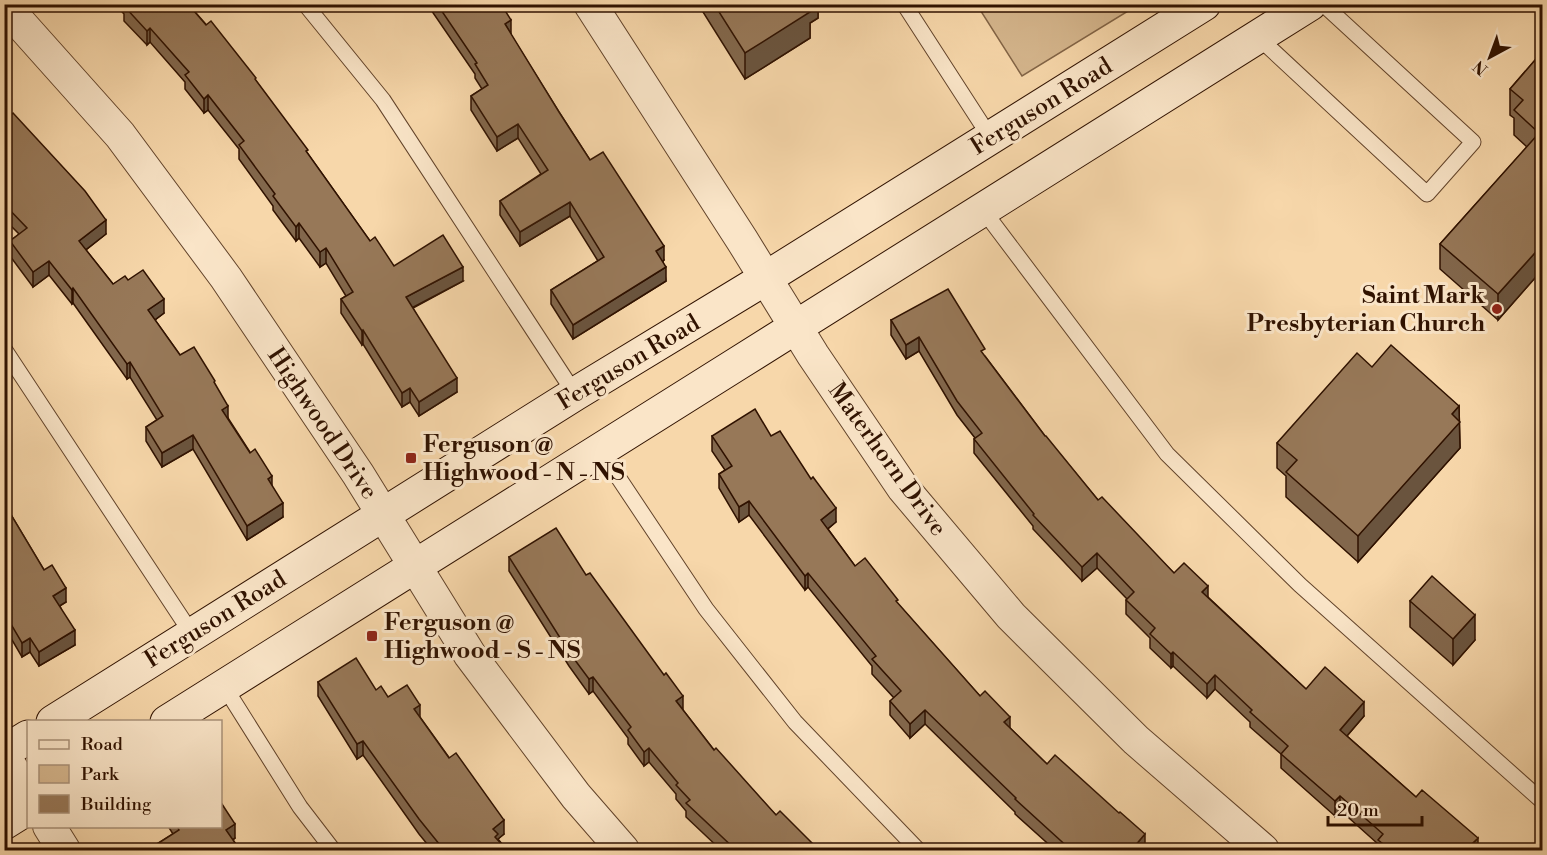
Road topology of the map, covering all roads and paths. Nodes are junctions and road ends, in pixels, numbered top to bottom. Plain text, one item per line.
1 (305, 4) edge
2 (590, 4) edge
3 (904, 4) edge
4 (1204, 4) edge
5 (1310, 4) edge
6 (1323, 4) edge
7 (4, 9) edge
8 (1258, 37) junction
9 (990, 138) junction
10 (983, 210) junction
11 (766, 278) junction
12 (796, 326) junction
13 (4, 349) edge
14 (575, 394) junction
15 (600, 450) junction
16 (383, 514) junction
17 (416, 566) junction
18 (192, 634) junction
19 (224, 686) junction
20 (56, 720) edge
21 (170, 720) edge
22 (27, 738) edge
23 (4, 754) edge
24 (27, 792) edge
25 (1542, 801) edge
26 (27, 809) edge
27 (4, 823) edge
28 (50, 828) edge
29 (64, 850) edge
30 (333, 850) edge
31 (623, 850) edge
32 (918, 850) edge
33 (1263, 850) edge

1 - 14 lane
2 - 11 street, Materhorn Drive
3 - 9 lane
4 - 9 main road, Ferguson Road
5 - 8 main road
6 - 8 lane
7 - 16 street, Highwood Drive
8 - 10 main road
9 - 11 main road, Ferguson Road
10 - 12 main road
10 - 25 lane
11 - 12 street, Materhorn Drive
11 - 14 main road, Ferguson Road
12 - 15 main road
12 - 33 street, Materhorn Drive
13 - 18 lane
14 - 16 main road, Ferguson Road
15 - 17 main road
15 - 32 lane
16 - 17 street, Highwood Drive
16 - 18 main road, Ferguson Road
17 - 19 main road
17 - 31 street, Highwood Drive
18 - 20 main road, Ferguson Road
19 - 21 main road
19 - 30 lane
22 - 23 main road
23 - 24 street
26 - 27 main road
28 - 29 street

